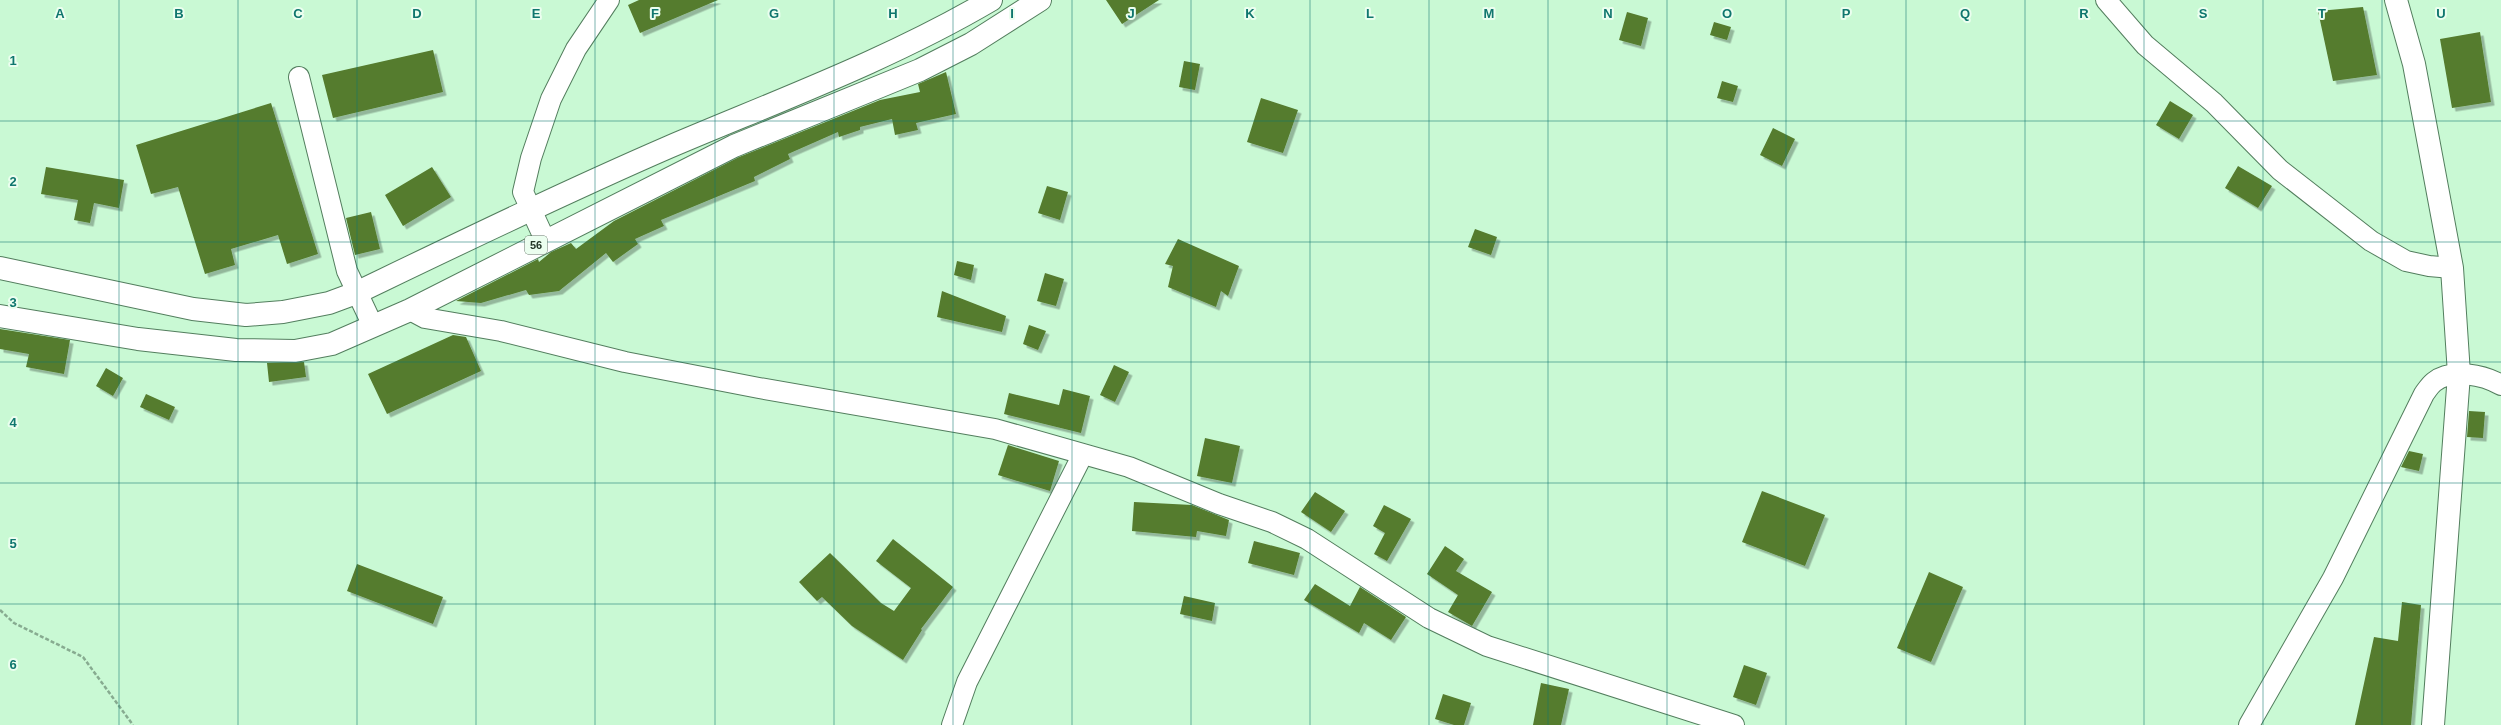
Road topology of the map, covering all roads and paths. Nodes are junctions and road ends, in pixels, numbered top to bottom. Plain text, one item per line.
1 (609, 0) edge
2 (991, 0) edge
3 (1040, 0) edge
4 (2106, 0) edge
5 (2396, 0) edge
6 (298, 77) dead end
7 (530, 209) junction
8 (545, 240) junction
9 (0, 268) edge
10 (2452, 268) junction
11 (356, 292) junction
12 (410, 310) junction
13 (0, 316) edge
14 (373, 326) junction
15 (2459, 374) junction
16 (2501, 385) edge
17 (1083, 454) junction
18 (0, 610) edge
19 (133, 725) edge
20 (952, 725) edge
21 (1734, 725) edge
22 (2249, 725) edge
23 (2433, 725) edge

1 - 7 street
2 - 7 main road
3 - 8 main road, 56
4 - 10 street
5 - 10 main road
6 - 11 street
7 - 8 street
7 - 11 main road
8 - 12 main road, 56
9 - 11 main road
10 - 15 main road
11 - 14 street
12 - 14 main road, 56
12 - 17 street
13 - 14 main road, 56
15 - 16 street
15 - 22 street
15 - 23 main road
17 - 20 street
17 - 21 street
18 - 19 path

